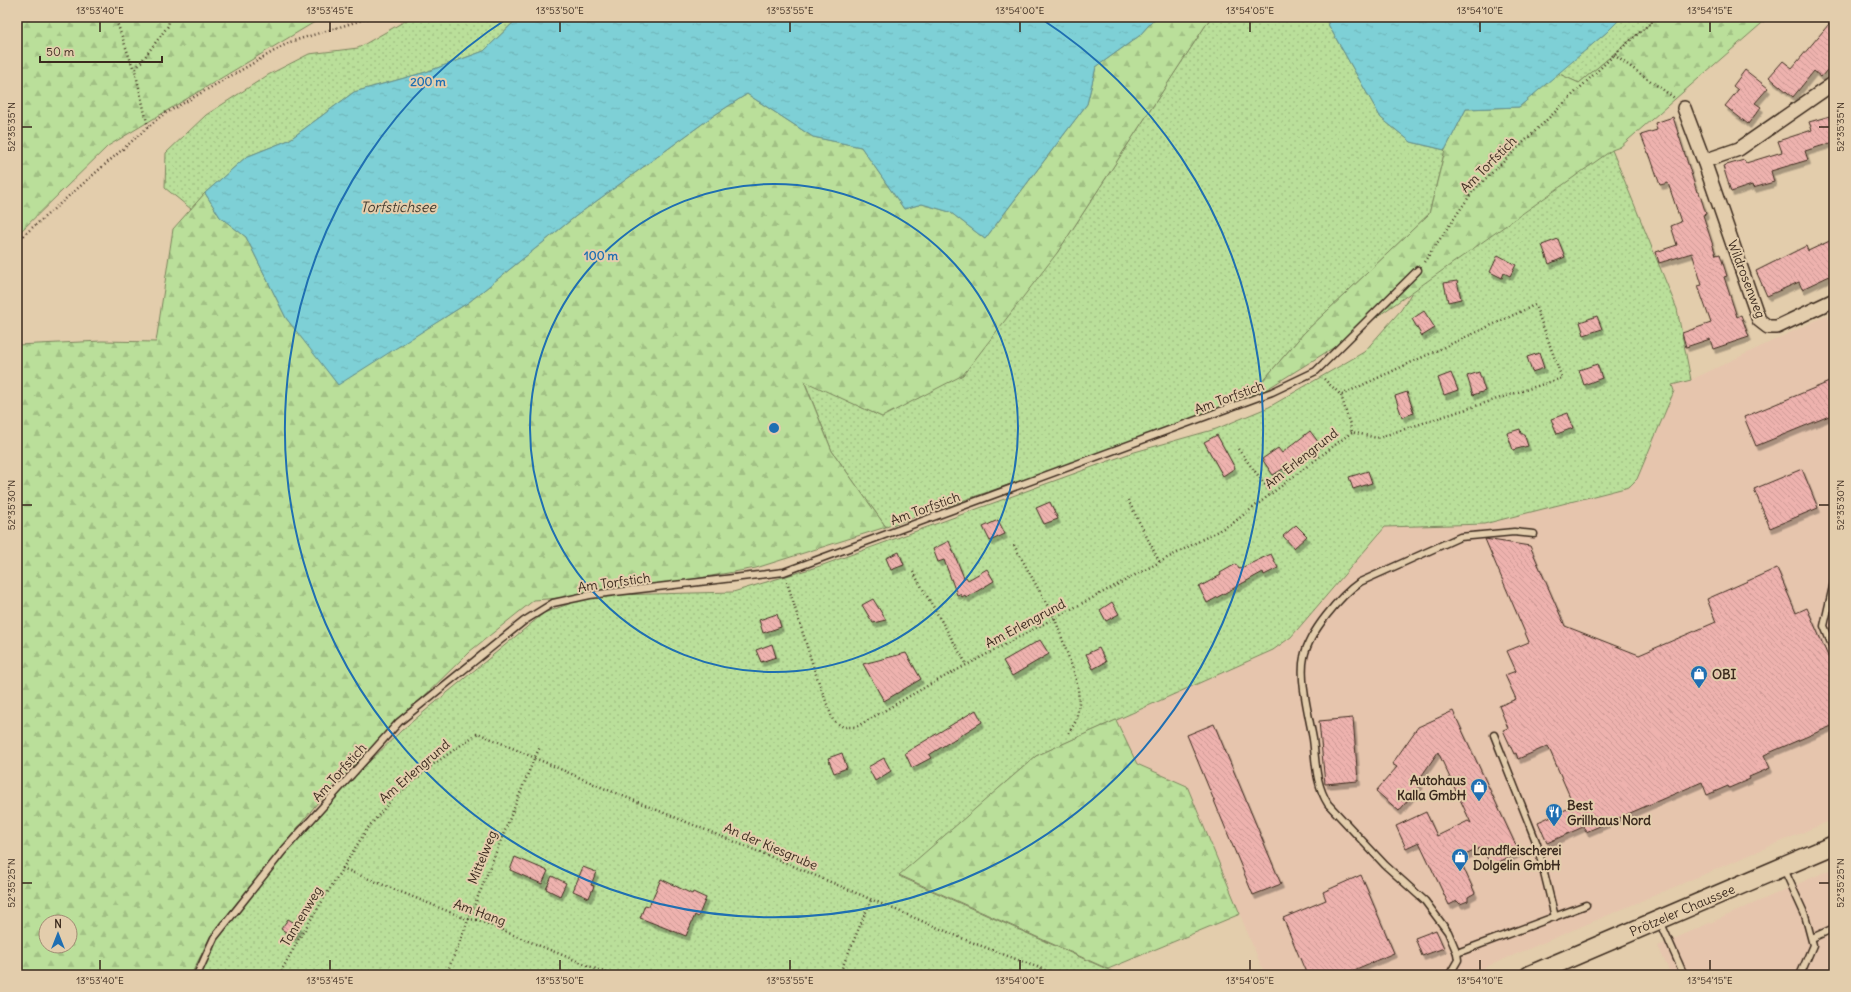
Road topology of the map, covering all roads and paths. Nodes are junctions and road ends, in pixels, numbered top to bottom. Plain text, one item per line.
1 (115, 17) edge
2 (170, 17) edge
3 (372, 17) edge
4 (1657, 17) edge
5 (1614, 56) junction
6 (135, 70) junction
7 (1834, 83) edge
8 (1684, 108) joint
9 (148, 128) junction
10 (1704, 161) junction
11 (17, 241) edge
12 (1418, 270) joint
13 (1834, 300) edge
14 (1316, 371) junction
15 (1341, 395) junction
16 (1352, 432) junction
17 (1238, 448) dead end
18 (1272, 494) junction
19 (1128, 500) dead end
20 (1534, 534) dead end
21 (1014, 545) dead end
22 (1160, 562) junction
23 (784, 572) junction
24 (913, 572) dead end
25 (1834, 582) edge
26 (1055, 619) junction
27 (1834, 650) edge
28 (967, 665) junction
29 (478, 733) joint
30 (1068, 734) dead end
31 (1494, 735) dead end
32 (540, 747) dead end
33 (534, 759) junction
34 (1834, 845) edge
35 (1783, 867) junction
36 (342, 868) junction
37 (871, 900) junction
38 (1586, 905) dead end
39 (1555, 917) junction
40 (467, 919) junction
41 (1660, 920) junction
42 (1834, 928) edge
43 (1812, 938) junction
44 (1457, 953) junction
45 (1452, 973) edge
46 (1800, 974) edge
47 (197, 975) edge
48 (279, 975) edge
49 (446, 975) edge
50 (611, 975) edge
51 (840, 975) edge
52 (1058, 975) edge
53 (1444, 975) edge
54 (1530, 975) edge
55 (1684, 975) edge

1 - 6 path
2 - 6 path
3 - 9 path
4 - 5 path, Am Torfstich
5 - 8 path
5 - 12 path, Am Torfstich
6 - 9 path
7 - 10 street
8 - 10 street, Wildrosenweg
9 - 11 path
10 - 13 street, Wildrosenweg
12 - 14 lane, Am Torfstich
14 - 15 path, Am Erlengrund
14 - 23 lane, Am Torfstich
15 - 16 path, Am Erlengrund
15 - 16 path, Am Erlengrund
16 - 18 path, Am Erlengrund
17 - 18 path
18 - 22 path, Am Erlengrund
19 - 22 path
20 - 44 lane
21 - 26 path
22 - 26 path, Am Erlengrund
23 - 28 path, Am Erlengrund
23 - 47 lane, Am Torfstich
24 - 28 path
25 - 27 lane
26 - 28 path, Am Erlengrund
26 - 30 path
29 - 33 path, An der Kiesgrube
29 - 36 path, Am Erlengrund
31 - 39 lane
32 - 33 path, Mittelweg
33 - 37 path, An der Kiesgrube
33 - 40 path, Mittelweg
34 - 35 main road, Prötzeler Chaussee
35 - 41 main road, Prötzeler Chaussee
35 - 43 lane
36 - 40 path, Am Hang
36 - 48 path, Tannenweg
37 - 51 path
37 - 52 path, An der Kiesgrube
38 - 39 lane
39 - 44 lane
40 - 49 path, Mittelweg
40 - 50 path, Am Hang
41 - 54 main road, Prötzeler Chaussee
41 - 55 lane
42 - 43 lane
43 - 46 lane
44 - 45 lane
45 - 53 lane

